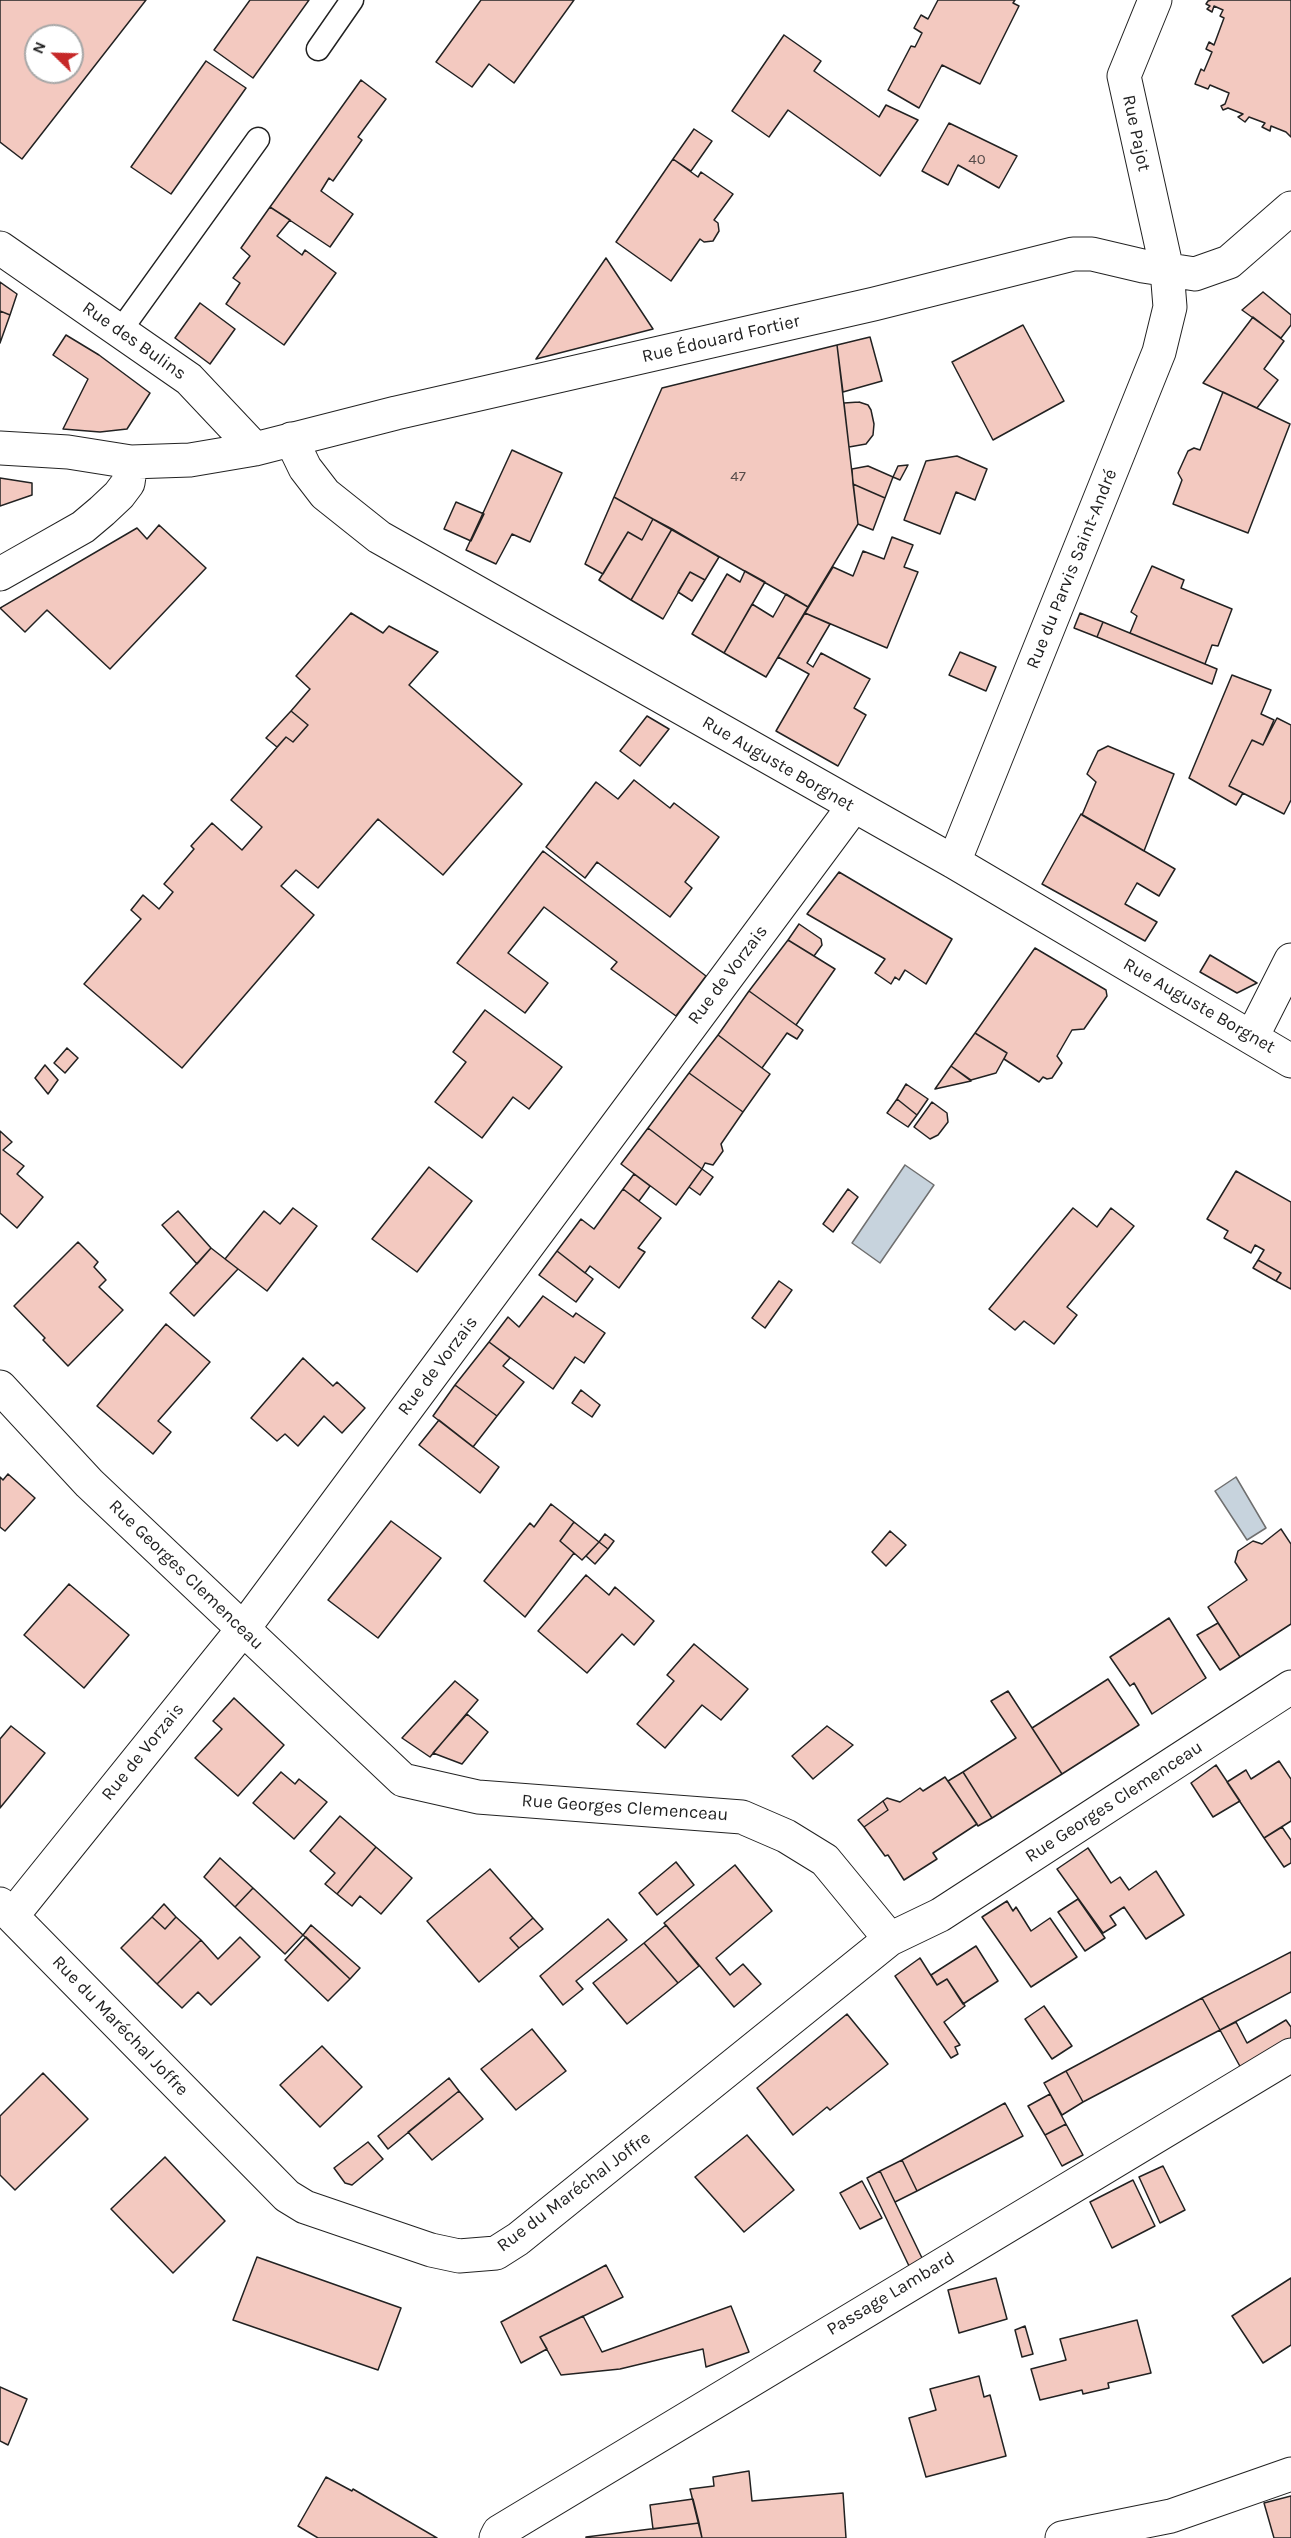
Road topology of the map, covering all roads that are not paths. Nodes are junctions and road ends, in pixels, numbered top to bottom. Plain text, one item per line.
1 (352, 0) edge
2 (1155, 0) edge
3 (318, 49) dead end
4 (258, 139) dead end
5 (1291, 208) edge
6 (0, 248) edge
7 (1167, 270) junction
8 (120, 331) junction
9 (291, 439) junction
10 (0, 448) edge
11 (255, 449) junction
12 (131, 462) junction
13 (0, 573) edge
14 (853, 807) junction
15 (954, 862) junction
16 (1291, 960) edge
17 (1252, 1037) junction
18 (1291, 1060) edge
19 (0, 1387) edge
20 (243, 1629) junction
21 (1291, 1687) edge
22 (6, 1910) edge
23 (890, 1939) junction
24 (1291, 2055) edge
25 (1291, 2474) edge
26 (496, 2538) edge
27 (1062, 2538) edge

1 - 3 lane
2 - 7 street, Rue Pajot
4 - 8 lane
5 - 7 street, Rue Édouard Fortier
6 - 8 street, Rue des Bulins
7 - 9 street, Rue Édouard Fortier
7 - 15 street, Rue du Parvis Saint-André
8 - 11 street, Rue des Bulins
9 - 11 street, Rue Édouard Fortier
9 - 14 street, Rue Auguste Borgnet
10 - 12 street, Rue Édouard Fortier
11 - 12 street, Rue Édouard Fortier
12 - 13 street
14 - 15 street, Rue Auguste Borgnet
14 - 20 street, Rue de Vorzais
15 - 17 street, Rue Auguste Borgnet
16 - 17 street
17 - 18 street, Rue Auguste Borgnet
19 - 20 street, Rue Georges Clemenceau
20 - 22 street, Rue de Vorzais
20 - 23 street, Rue Georges Clemenceau
21 - 23 street, Rue Georges Clemenceau
22 - 23 street, Rue du Maréchal Joffre
24 - 26 street, Passage Lambard
25 - 27 street

